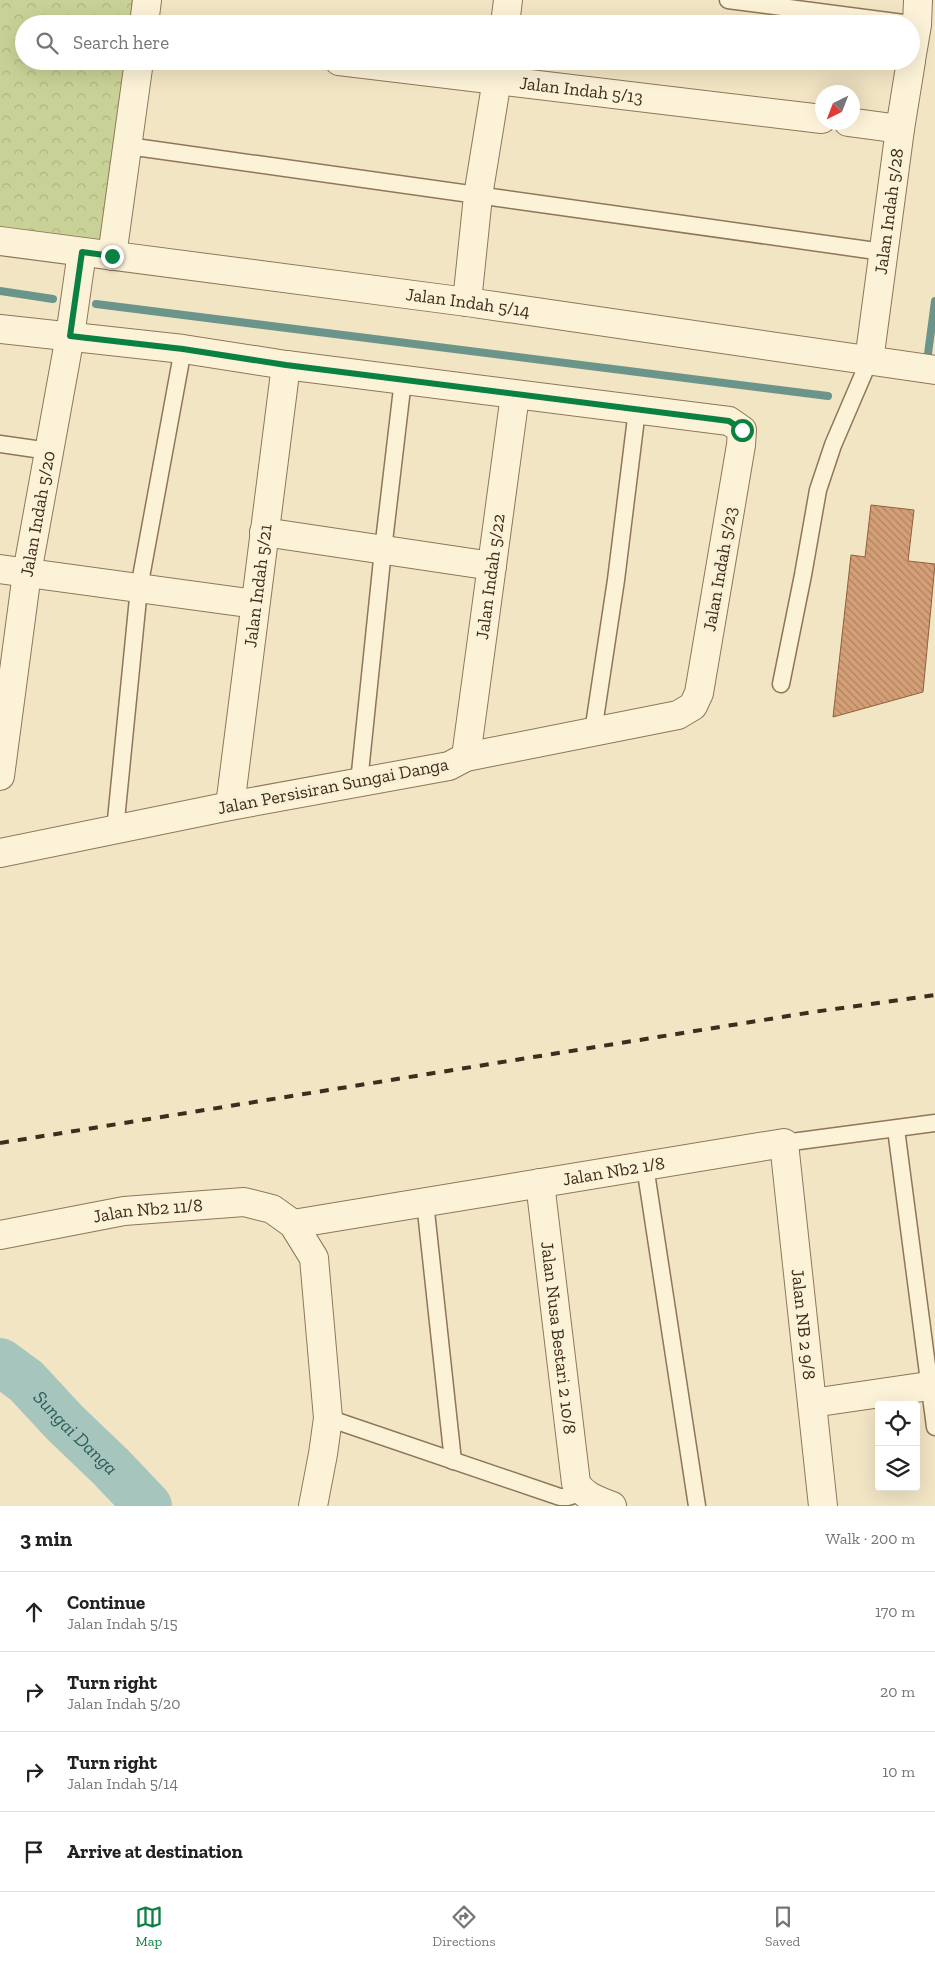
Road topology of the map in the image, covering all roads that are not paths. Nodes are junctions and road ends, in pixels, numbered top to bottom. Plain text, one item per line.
1 (148, 0) edge
2 (508, 0) edge
3 (728, 0) edge
4 (146, 15) edge
5 (506, 15) edge
6 (883, 15) edge
7 (138, 70) edge
8 (499, 70) edge
9 (910, 70) edge
10 (815, 118) edge
11 (860, 124) edge
12 (900, 129) junction
13 (128, 146) junction
14 (478, 196) junction
15 (0, 242) edge
16 (82, 252) junction
17 (883, 252) junction
18 (112, 256) junction
19 (467, 302) junction
20 (0, 329) edge
21 (70, 336) junction
22 (183, 349) junction
23 (869, 361) junction
24 (286, 365) junction
25 (935, 370) edge
26 (403, 380) junction
27 (515, 395) junction
28 (637, 410) junction
29 (0, 444) edge
30 (49, 451) junction
31 (264, 532) junction
32 (383, 550) junction
33 (492, 566) junction
34 (0, 569) edge
35 (27, 573) junction
36 (139, 588) junction
37 (255, 604) junction
38 (781, 684) dead end
39 (693, 706) joint
40 (593, 732) junction
41 (466, 757) junction
42 (0, 776) edge
43 (359, 782) junction
44 (230, 806) junction
45 (115, 830) junction
46 (0, 853) edge
47 (935, 1123) edge
48 (896, 1129) junction
49 (784, 1143) junction
50 (645, 1166) junction
51 (540, 1183) junction
52 (425, 1202) junction
53 (292, 1224) junction
54 (0, 1235) edge
55 (932, 1386) edge
56 (812, 1403) junction
57 (328, 1418) junction
58 (935, 1426) edge
59 (454, 1460) junction
60 (582, 1492) junction
61 (313, 1506) edge
62 (612, 1506) edge
63 (697, 1506) edge
64 (823, 1506) edge

1 - 4 street
2 - 5 street
3 - 6 lane
7 - 13 street
8 - 10 street, Jalan Indah 5/13
8 - 14 street
9 - 12 street, Jalan Indah 5/28
11 - 12 street
12 - 17 street, Jalan Indah 5/28
13 - 14 lane
13 - 18 street
14 - 17 lane
14 - 19 street
15 - 16 street, Jalan Indah 5/14
16 - 18 street, Jalan Indah 5/14
16 - 21 street, Jalan Indah 5/20
17 - 23 street, Jalan Indah 5/28
18 - 19 street, Jalan Indah 5/14
19 - 23 street, Jalan Indah 5/14
20 - 21 street
21 - 22 street
21 - 30 street, Jalan Indah 5/20
22 - 24 street
22 - 36 lane
23 - 25 street, Jalan Indah 5/14
23 - 38 lane
24 - 26 street
24 - 31 street, Jalan Indah 5/21
26 - 27 street
26 - 32 lane
27 - 28 street
27 - 33 street, Jalan Indah 5/22
28 - 39 street, Jalan Indah 5/23
28 - 40 lane
29 - 30 lane
30 - 35 street, Jalan Indah 5/20
31 - 32 street
31 - 37 street, Jalan Indah 5/21
32 - 33 street
32 - 43 lane
33 - 41 street, Jalan Indah 5/22
34 - 35 street
35 - 36 street
35 - 42 street, Jalan Indah 5/20
36 - 37 street
36 - 45 lane
37 - 44 street, Jalan Indah 5/21
39 - 40 street, Jalan Persisiran Sungai Danga
40 - 41 street, Jalan Persisiran Sungai Danga
41 - 43 street, Jalan Persisiran Sungai Danga
43 - 44 street, Jalan Persisiran Sungai Danga
44 - 45 street, Jalan Persisiran Sungai Danga
45 - 46 street, Jalan Persisiran Sungai Danga
47 - 48 lane, Jalan Nb2 1/8
48 - 49 lane, Jalan Nb2 1/8
48 - 55 lane
49 - 50 street, Jalan Nb2 1/8
49 - 56 street, Jalan NB 2 9/8
50 - 51 street, Jalan Nb2 1/8
50 - 63 lane
51 - 52 street, Jalan Nb2 1/8
51 - 60 street, Jalan Nusa Bestari 2 10/8
52 - 53 street, Jalan Nb2 1/8
52 - 59 lane
53 - 54 street, Jalan Nb2 11/8
53 - 57 street
55 - 56 street
55 - 58 lane
56 - 64 street, Jalan NB 2 9/8
57 - 59 lane
57 - 61 street
59 - 60 lane
60 - 62 street

